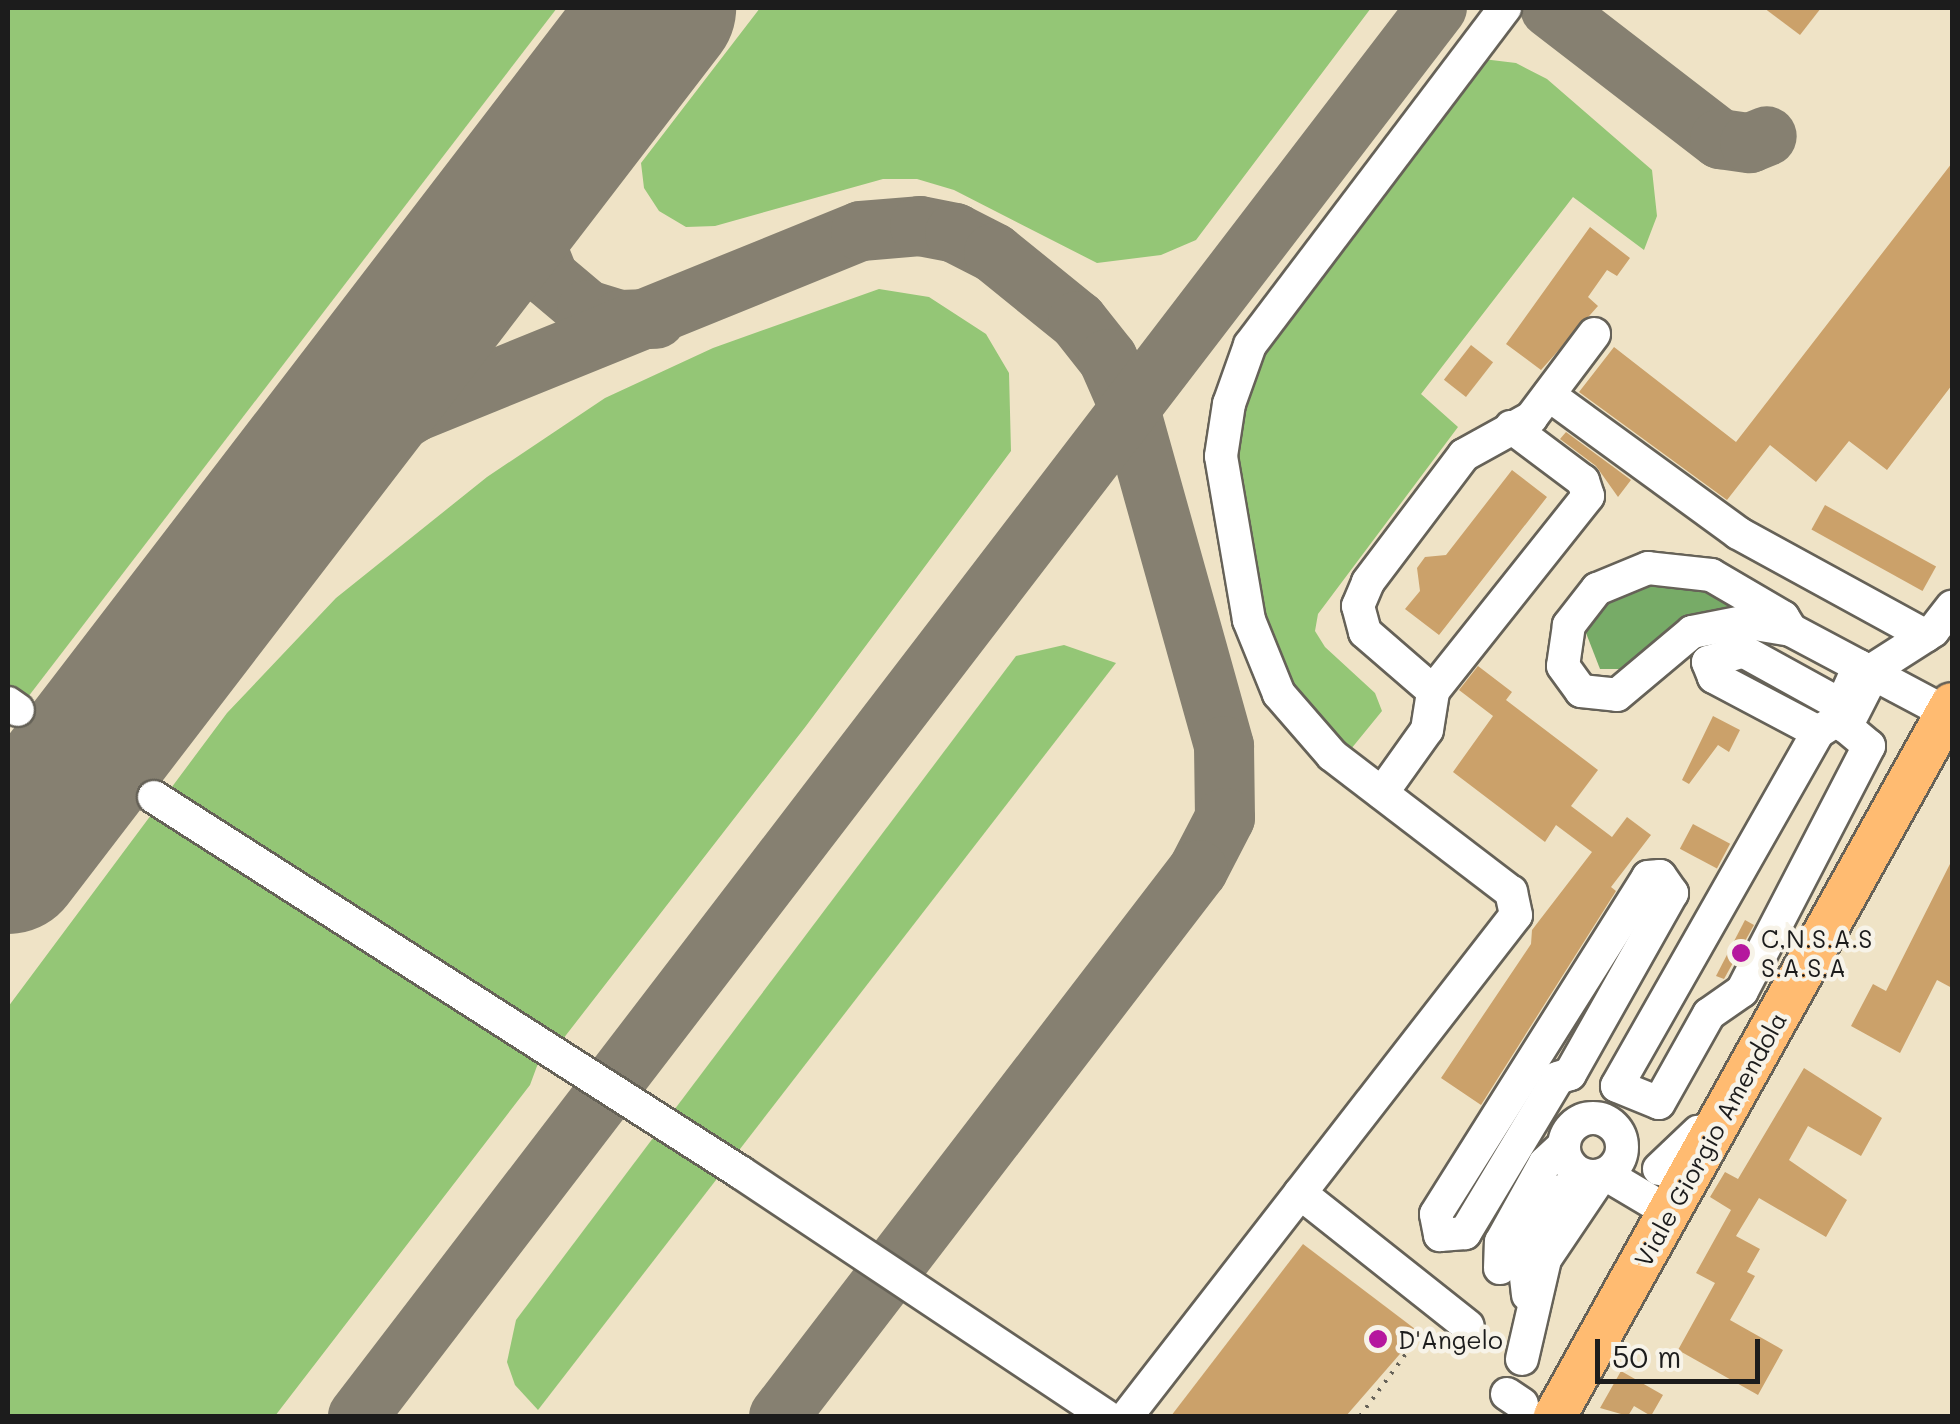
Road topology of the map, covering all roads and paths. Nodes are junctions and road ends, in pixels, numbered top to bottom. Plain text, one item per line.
1 (1505, 8) edge
2 (1594, 334) dead end
3 (1549, 395) junction
4 (1511, 427) junction
5 (1738, 534) junction
6 (1711, 576) junction
7 (1952, 607) edge
8 (1791, 630) junction
9 (1926, 636) junction
10 (1867, 671) junction
11 (1433, 692) junction
12 (1841, 706) junction
13 (1947, 726) edge
14 (1818, 732) junction
15 (1382, 794) junction
16 (154, 798) dead end
17 (1537, 1056) junction
18 (1570, 1074) junction
19 (1563, 1146) junction
20 (1602, 1171) junction
21 (1666, 1192) junction
22 (1300, 1193) junction
23 (1500, 1255) dead end
24 (1468, 1326) dead end
25 (1419, 1336) dead end
26 (1522, 1358) dead end
27 (1366, 1391) dead end
28 (1374, 1397) junction
29 (1359, 1400) dead end
30 (1528, 1405) edge
31 (1368, 1406) junction
32 (1106, 1416) edge
33 (1126, 1416) edge
34 (1360, 1416) edge

1 - 15 lane
2 - 3 lane
3 - 4 lane
3 - 5 lane
4 - 11 lane
4 - 11 lane
5 - 6 lane
5 - 9 lane
6 - 8 lane
6 - 8 lane
7 - 9 lane
8 - 10 lane
9 - 10 lane
10 - 12 lane
10 - 13 lane
10 - 14 lane
11 - 15 lane
12 - 14 lane
12 - 14 lane
13 - 21 main road, Viale Giorgio Amendola
15 - 22 lane
16 - 32 lane
17 - 18 lane
17 - 18 lane
17 - 18 lane
18 - 19 lane
19 - 20 lane
19 - 20 lane
19 - 23 lane
20 - 21 lane
20 - 26 lane
21 - 30 main road, Viale Giorgio Amendola
22 - 24 lane
22 - 33 lane
25 - 28 path
27 - 28 path
28 - 31 path
29 - 31 path
31 - 34 path

